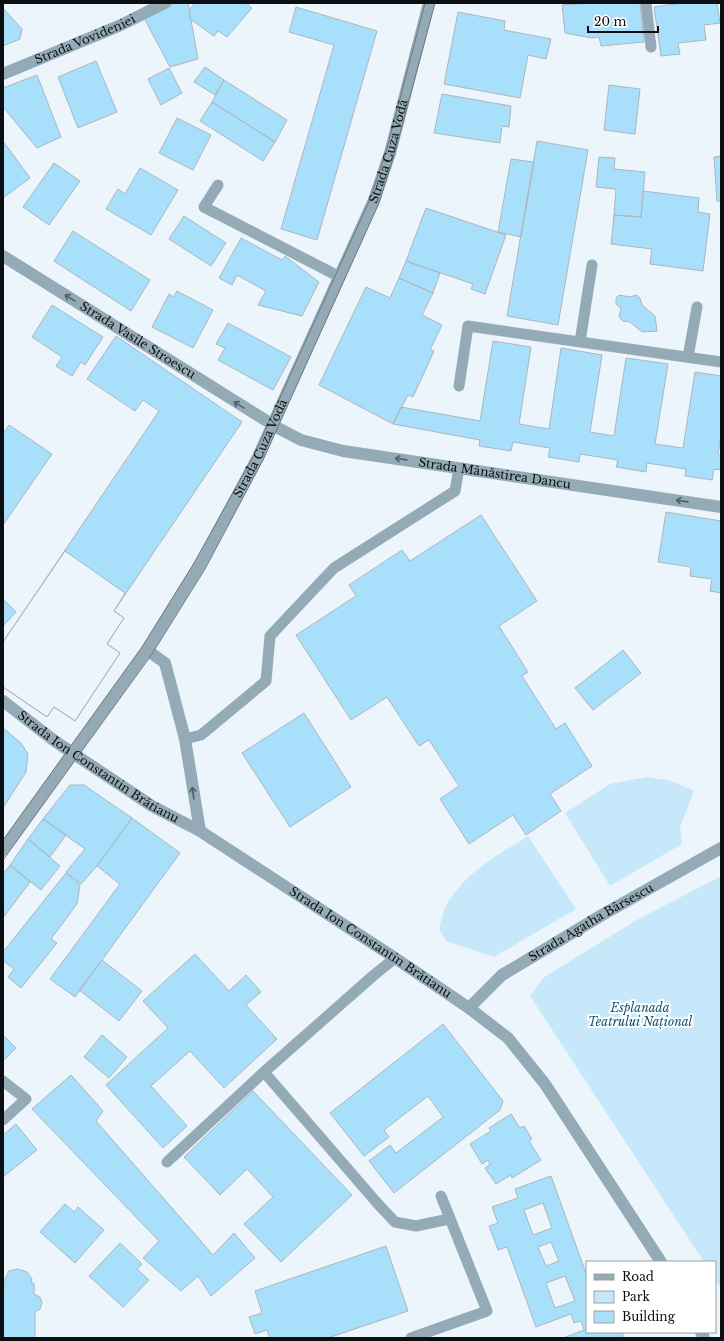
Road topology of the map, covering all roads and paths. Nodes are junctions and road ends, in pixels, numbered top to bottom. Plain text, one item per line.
1 (165, 3) edge
2 (429, 3) edge
3 (646, 3) edge
4 (651, 47) dead end
5 (3, 74) edge
6 (218, 185) dead end
7 (3, 256) edge
8 (592, 265) dead end
9 (340, 277) junction
10 (697, 307) dead end
11 (580, 342) junction
12 (688, 357) junction
13 (721, 362) edge
14 (459, 386) dead end
15 (273, 425) junction
16 (459, 468) junction
17 (721, 507) edge
18 (147, 650) junction
19 (3, 701) edge
20 (185, 739) junction
21 (73, 753) junction
22 (200, 831) junction
23 (721, 848) edge
24 (3, 850) edge
25 (395, 958) junction
26 (469, 1008) junction
27 (264, 1072) junction
28 (3, 1081) edge
29 (3, 1120) edge
30 (167, 1162) dead end
31 (441, 1196) dead end
32 (450, 1219) junction
33 (661, 1261) edge
34 (411, 1338) edge

1 - 5 street, Strada Vovideniei
2 - 9 street, Strada Cuza Vodă
3 - 4 lane
6 - 9 lane
15 -> 7 street, Strada Vasile Stroescu
8 - 11 lane
9 - 15 street, Strada Cuza Vodă
10 - 12 lane
11 - 12 lane
11 - 14 lane
12 - 13 lane
16 -> 15 street, Strada Mănăstirea Dancu
15 - 18 street, Strada Cuza Vodă
17 -> 16 street, Strada Mănăstirea Dancu
16 - 20 lane
18 - 20 street
18 - 21 street, Strada Cuza Vodă
19 - 21 street, Strada Ion Constantin Brătianu
22 -> 20 street
21 - 22 street, Strada Ion Constantin Brătianu
21 - 24 street, Strada Cuza Vodă
22 - 25 street, Strada Ion Constantin Brătianu
23 - 26 street, Strada Agatha Bârsescu
25 - 26 street, Strada Ion Constantin Brătianu
25 - 27 lane
26 - 33 street, Strada Ion Constantin Brătianu
27 - 30 lane
27 - 32 lane
28 - 29 lane
31 - 32 lane
32 - 34 lane

